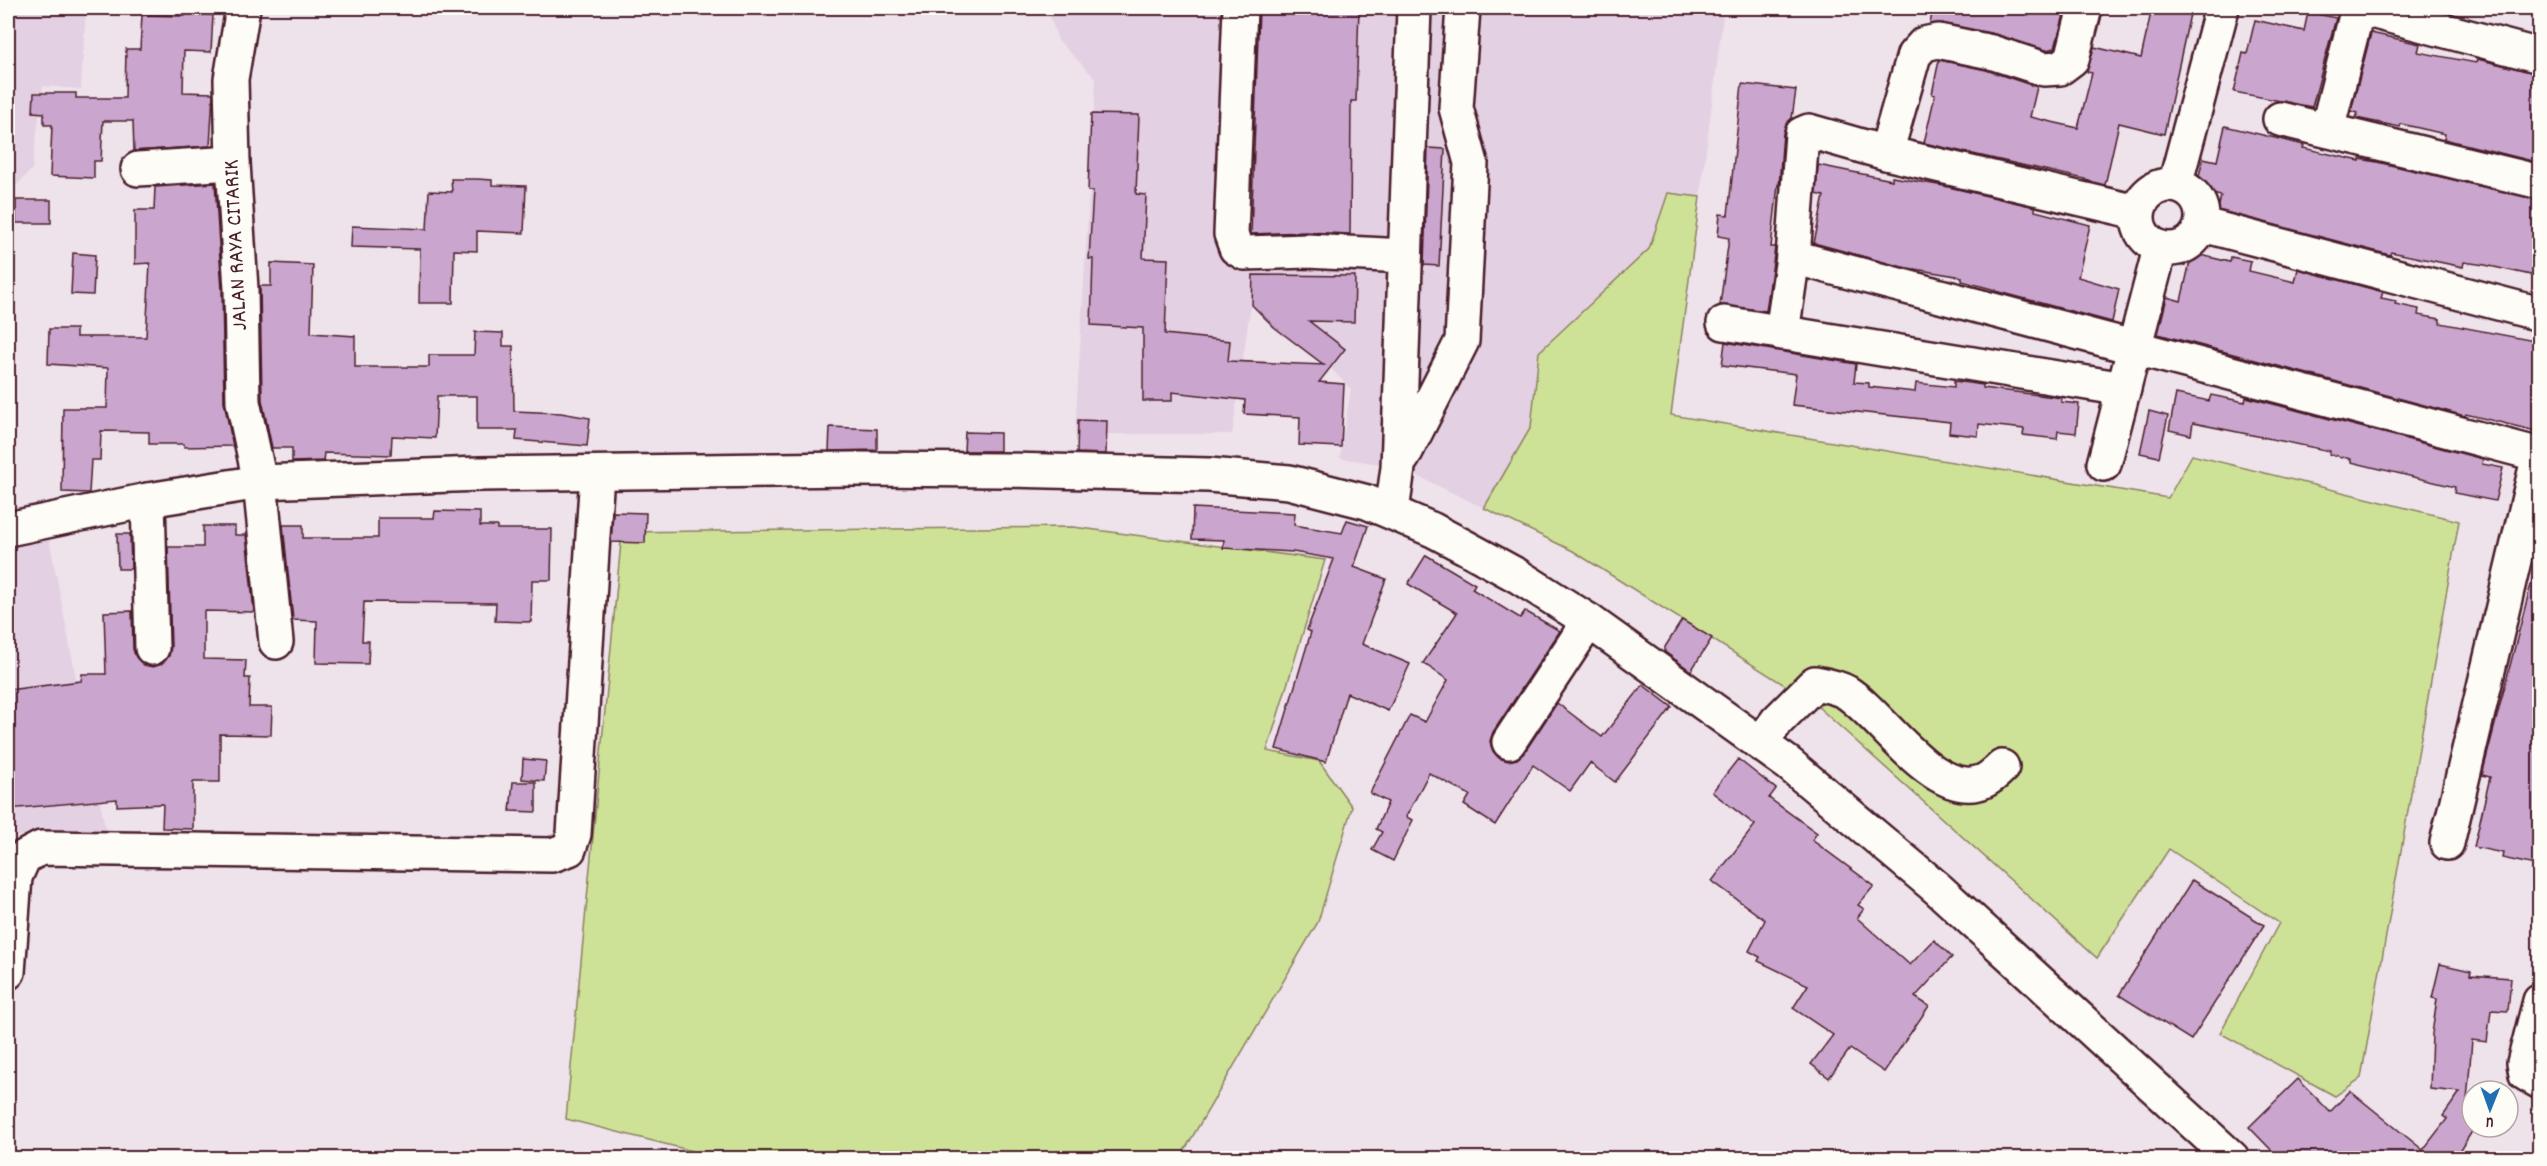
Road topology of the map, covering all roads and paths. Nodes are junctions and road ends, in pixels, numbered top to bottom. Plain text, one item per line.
1 (243, 8) edge
2 (1240, 8) edge
3 (1414, 8) edge
4 (1462, 8) edge
5 (2085, 8) edge
6 (2222, 8) edge
7 (2359, 8) edge
8 (2540, 56) edge
9 (2280, 119) dead end
10 (2327, 130) junction
11 (1886, 153) junction
12 (233, 164) junction
13 (138, 169) dead end
14 (2540, 182) edge
15 (2175, 185) junction
16 (2137, 212) junction
17 (2203, 225) junction
18 (2160, 249) junction
19 (1405, 256) junction
20 (1793, 257) junction
21 (2540, 315) edge
22 (1724, 324) dead end
23 (1782, 333) junction
24 (2136, 347) junction
25 (2124, 389) junction
26 (2539, 455) edge
27 (2104, 464) dead end
28 (1398, 468) junction
29 (597, 473) junction
30 (260, 482) junction
31 (148, 500) junction
32 (1392, 511) junction
33 (8, 529) edge
34 (1589, 621) junction
35 (276, 642) dead end
36 (152, 648) dead end
37 (1509, 742) dead end
38 (1761, 743) junction
39 (2002, 767) dead end
40 (2446, 843) dead end
41 (8, 972) edge
42 (2540, 1001) edge
43 (2540, 1082) edge
44 (2232, 1158) edge

1 - 12 street, JALAN RAYA CITARIK
2 - 19 street
3 - 19 street
4 - 28 street
5 - 11 street
6 - 15 street
7 - 8 street
7 - 10 street
9 - 10 street
10 - 14 street
11 - 16 street
11 - 20 street
12 - 13 street
12 - 30 street, JALAN RAYA CITARIK
15 - 16 street
15 - 17 street
16 - 18 street
17 - 18 street
17 - 21 street
18 - 24 street
19 - 28 street
20 - 23 street
20 - 24 street
22 - 23 street
23 - 25 street
24 - 25 street
24 - 26 street
25 - 27 street
26 - 40 street
28 - 32 street
29 - 30 street
29 - 32 street
29 - 41 street
30 - 31 street
30 - 35 street, JALAN RAYA CITARIK
31 - 33 street
31 - 36 street
32 - 34 street
34 - 37 street
34 - 38 street
38 - 39 street
38 - 44 street
42 - 43 street

